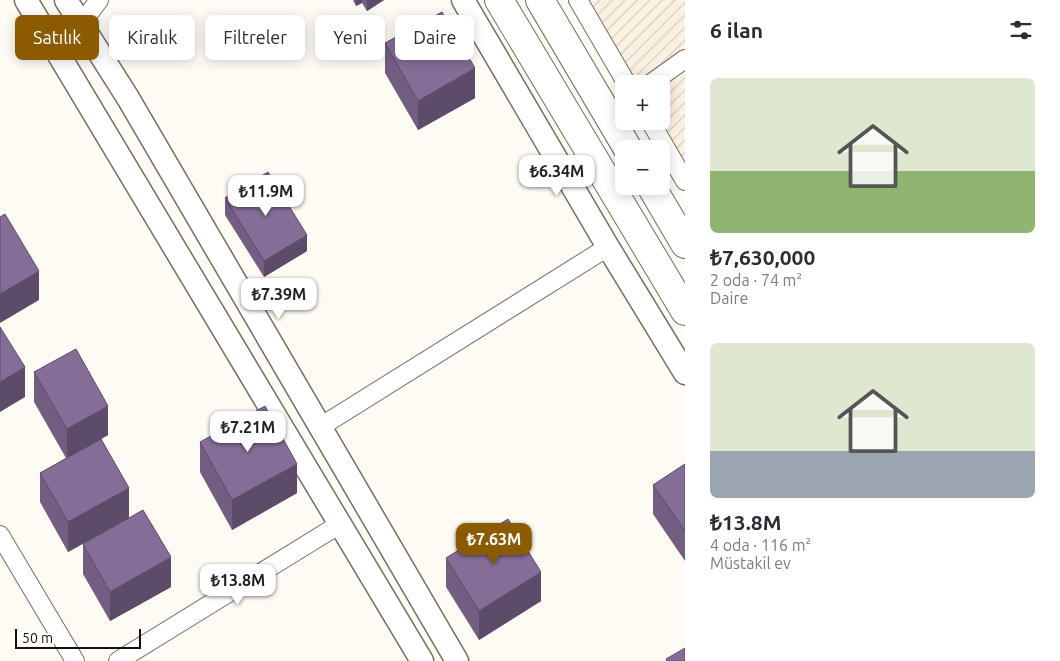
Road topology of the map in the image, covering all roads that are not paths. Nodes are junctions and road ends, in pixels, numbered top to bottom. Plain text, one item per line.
1 (26, 0) edge
2 (66, 0) edge
3 (99, 0) edge
4 (463, 0) edge
5 (499, 0) edge
6 (540, 0) edge
7 (578, 0) edge
8 (76, 15) edge
9 (88, 15) edge
10 (99, 51) edge
11 (685, 59) edge
12 (622, 75) edge
13 (663, 75) edge
14 (655, 130) edge
15 (623, 140) edge
16 (685, 181) edge
17 (656, 195) edge
18 (685, 244) edge
19 (608, 247) junction
20 (685, 311) edge
21 (685, 373) edge
22 (320, 427) junction
23 (340, 524) junction
24 (0, 535) edge
25 (75, 661) edge
26 (118, 661) edge
27 (422, 661) edge
28 (457, 661) edge

1 - 23 street
2 - 8 street
3 - 9 street
4 - 19 street
5 - 20 highway
6 - 15 highway
7 - 12 street
10 - 22 street
11 - 13 street
14 - 16 street
17 - 18 highway
19 - 21 street
19 - 22 street
22 - 28 street
23 - 26 street
23 - 27 street
24 - 25 street

